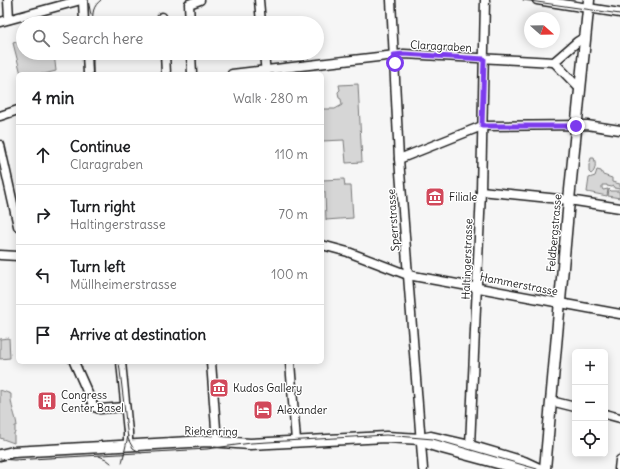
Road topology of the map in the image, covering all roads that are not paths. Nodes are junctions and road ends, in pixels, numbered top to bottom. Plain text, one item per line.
1 (8, 0) edge
2 (82, 0) edge
3 (200, 0) edge
4 (259, 0) edge
5 (391, 0) edge
6 (485, 0) edge
7 (540, 0) edge
8 (588, 4) edge
9 (620, 13) edge
10 (21, 16) edge
11 (83, 16) edge
12 (190, 16) edge
13 (260, 16) edge
14 (16, 17) edge
15 (9, 19) junction
16 (0, 22) edge
17 (585, 37) junction
18 (394, 55) junction
19 (484, 59) junction
20 (87, 60) edge
21 (165, 60) edge
22 (191, 60) edge
23 (264, 60) edge
24 (554, 62) junction
25 (88, 72) edge
26 (166, 72) edge
27 (192, 72) edge
28 (265, 72) edge
29 (580, 89) junction
30 (16, 111) edge
31 (0, 116) edge
32 (482, 126) junction
33 (576, 126) junction
34 (620, 130) edge
35 (0, 145) edge
36 (399, 159) junction
37 (481, 190) junction
38 (569, 200) junction
39 (620, 208) edge
40 (16, 217) edge
41 (324, 246) edge
42 (0, 255) edge
43 (16, 256) edge
44 (408, 275) junction
45 (477, 287) junction
46 (560, 303) junction
47 (620, 314) edge
48 (75, 364) edge
49 (120, 364) edge
50 (211, 364) edge
51 (290, 364) edge
52 (551, 401) junction
53 (572, 406) edge
54 (125, 407) junction
55 (608, 415) edge
56 (620, 418) edge
57 (421, 439) junction
58 (296, 441) junction
59 (217, 442) junction
60 (128, 446) junction
61 (470, 446) junction
62 (0, 455) edge
63 (620, 460) edge
64 (0, 462) edge
65 (423, 469) edge
66 (520, 469) edge
67 (539, 469) edge
68 (545, 469) edge
69 (619, 469) edge

1 - 15 street
2 - 10 street
2 - 11 street
3 - 12 street
4 - 13 street
5 - 18 street, Sperrstrasse
6 - 19 street, Haltingerstrasse
7 - 8 street
8 - 9 street
8 - 17 main road, Feldbergstrasse
14 - 15 street
15 - 16 street
17 - 24 street
17 - 29 main road, Feldbergstrasse
18 - 19 street, Claragraben
18 - 28 street, Claragraben
18 - 36 street, Sperrstrasse
19 - 24 street, Claragraben
19 - 32 street, Haltingerstrasse
20 - 25 street
21 - 26 street
22 - 27 street
23 - 28 street
24 - 29 street
29 - 33 main road, Feldbergstrasse
30 - 31 street
32 - 33 street
32 - 36 street
32 - 37 street, Haltingerstrasse
33 - 34 street
33 - 38 main road, Feldbergstrasse
35 - 40 street
36 - 44 street, Sperrstrasse
37 - 38 street
37 - 45 street, Haltingerstrasse
38 - 39 street
38 - 46 main road, Feldbergstrasse
41 - 44 street, Hammerstrasse
42 - 43 street
44 - 45 street, Hammerstrasse
44 - 57 street, Sperrstrasse
45 - 46 street, Hammerstrasse
45 - 61 street, Haltingerstrasse
46 - 47 street, Hammerstrasse
46 - 52 main road, Feldbergstrasse
48 - 54 street
49 - 54 street
50 - 59 street
51 - 58 street
52 - 53 street
52 - 68 main road, Feldbergstrasse
54 - 60 street
55 - 56 street
57 - 58 main road, Riehenring
57 - 61 main road, Riehenring
57 - 65 street, Sperrstrasse
57 - 66 main road, Riehenring
58 - 59 main road, Riehenring
59 - 60 main road, Riehenring
60 - 62 main road, Riehenring
61 - 67 main road, Riehenring
62 - 64 main road, Riehenring
63 - 69 street

